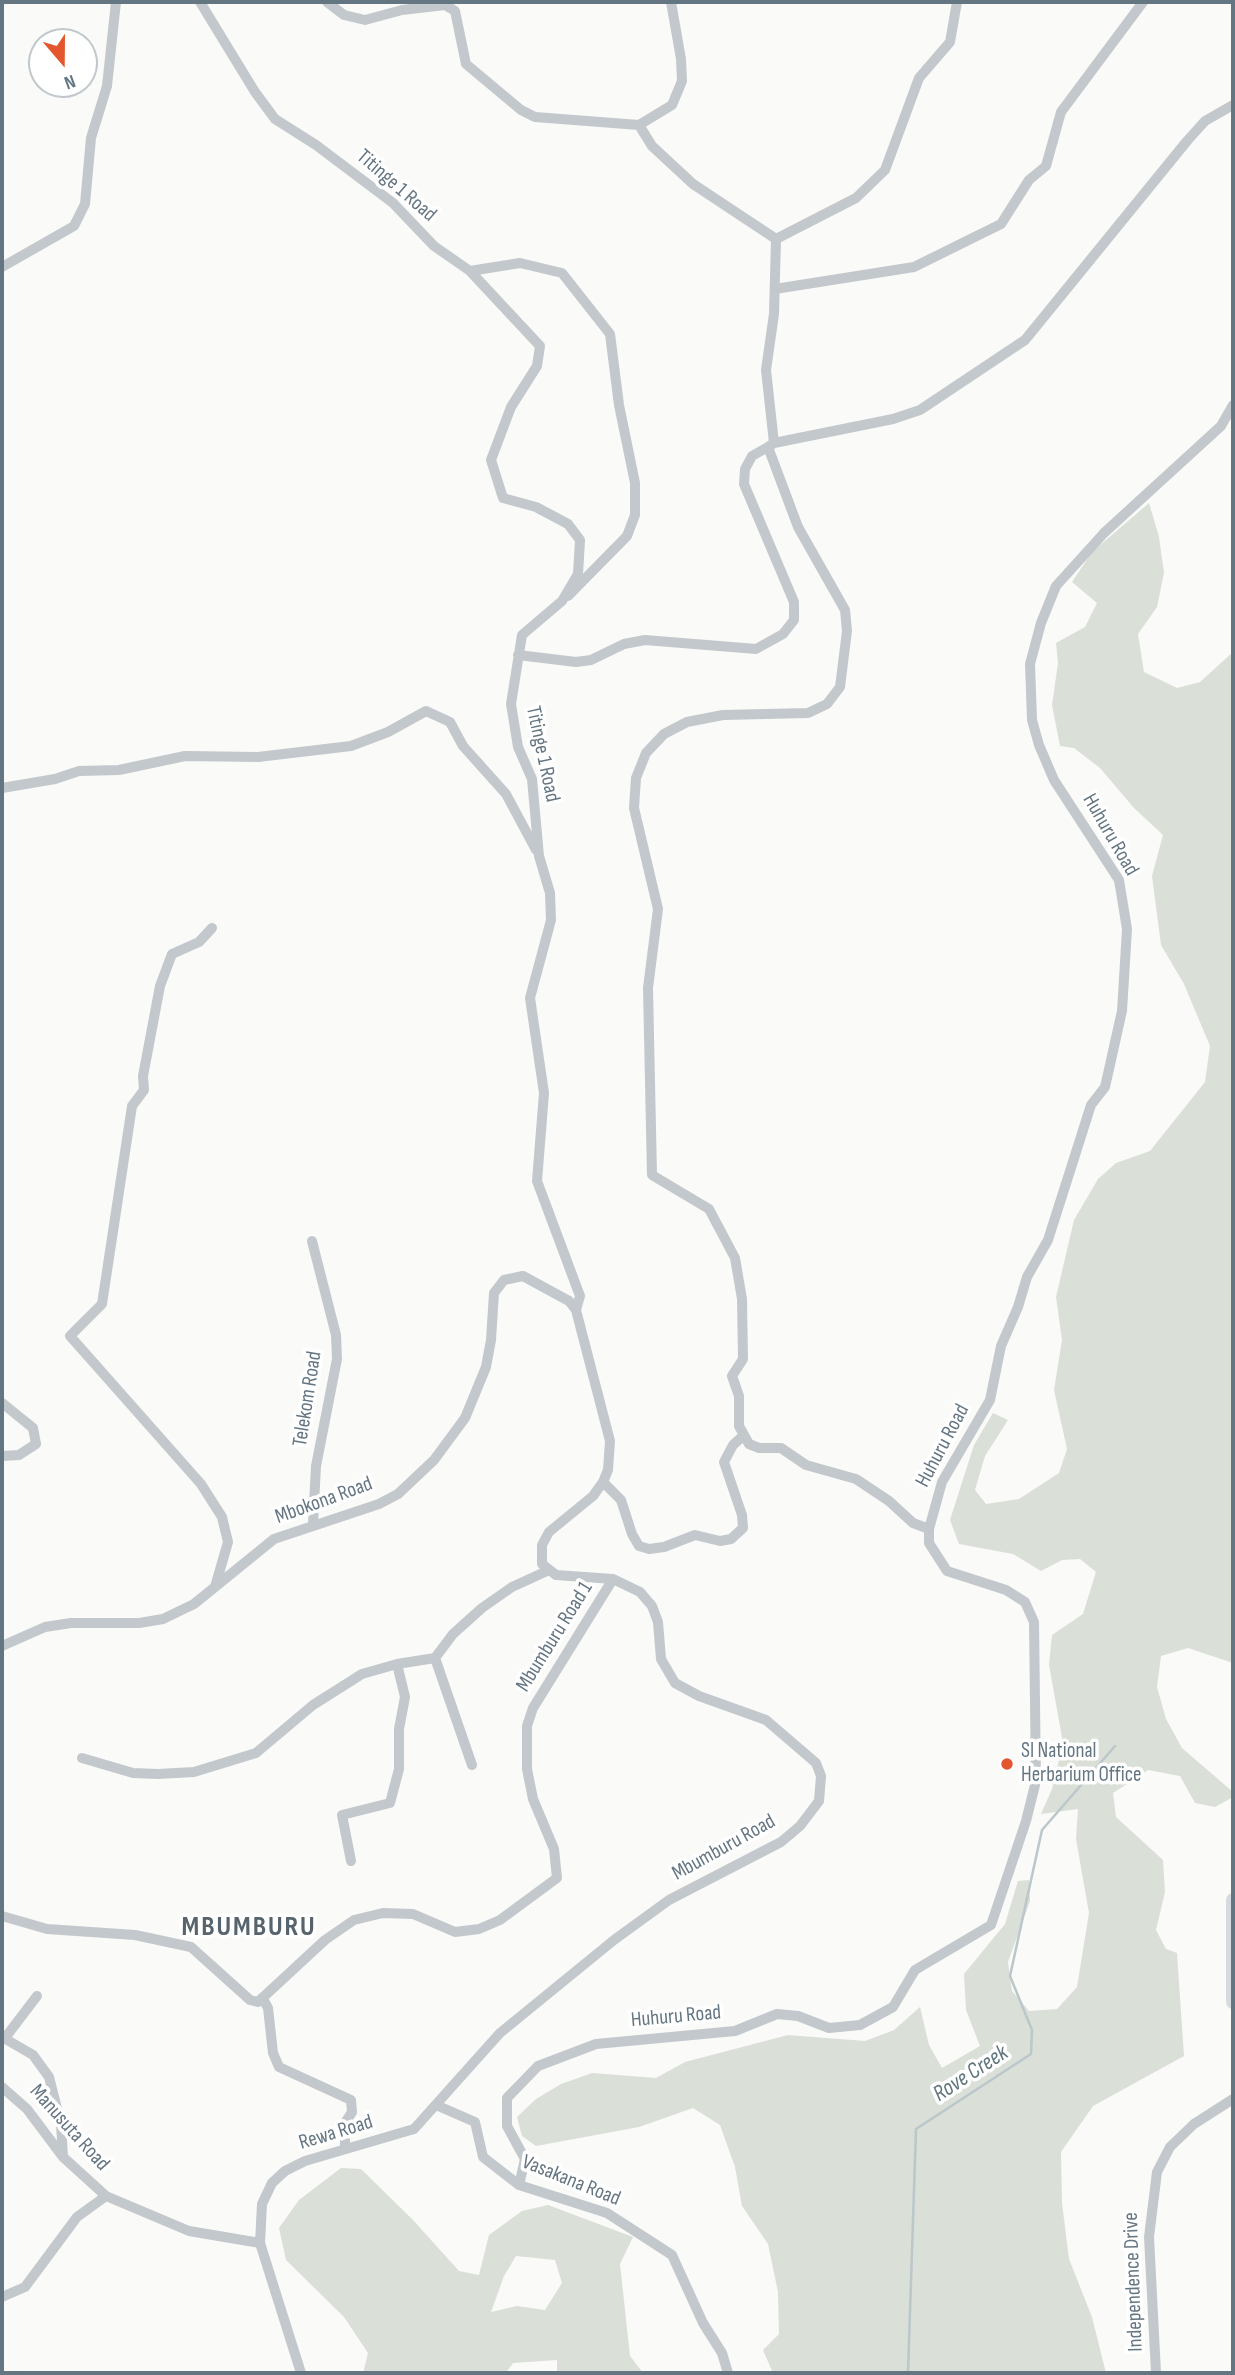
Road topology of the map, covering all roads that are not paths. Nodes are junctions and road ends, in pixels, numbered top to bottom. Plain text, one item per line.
1 (116, 2) edge
2 (200, 2) edge
3 (327, 2) edge
4 (671, 2) edge
5 (957, 2) edge
6 (1143, 2) edge
7 (456, 6) edge
8 (1233, 105) edge
9 (639, 125) junction
10 (776, 239) junction
11 (2, 267) edge
12 (470, 271) junction
13 (775, 289) junction
14 (1233, 405) edge
15 (771, 445) junction
16 (562, 601) junction
17 (518, 655) junction
18 (2, 788) edge
19 (539, 856) junction
20 (212, 928) dead end
21 (312, 1241) dead end
22 (576, 1310) junction
23 (2, 1403) edge
24 (744, 1435) junction
25 (2, 1457) edge
26 (603, 1482) junction
27 (313, 1524) junction
28 (929, 1529) junction
29 (547, 1571) junction
30 (613, 1579) junction
31 (215, 1587) junction
32 (2, 1646) edge
33 (435, 1658) junction
34 (397, 1664) junction
35 (82, 1758) dead end
36 (472, 1765) dead end
37 (351, 1861) dead end
38 (1233, 1900) edge
39 (2, 1916) edge
40 (37, 1996) dead end
41 (262, 1999) junction
42 (1233, 2002) edge
43 (4, 2038) edge
44 (2, 2087) edge
45 (1233, 2099) edge
46 (436, 2105) junction
47 (345, 2147) junction
48 (63, 2157) junction
49 (519, 2185) junction
50 (106, 2196) junction
51 (260, 2244) junction
52 (2, 2297) edge
53 (301, 2373) edge
54 (728, 2373) edge
55 (1156, 2373) edge

1 - 11 street
2 - 12 street, Titinge 1 Road
3 - 7 street
4 - 9 street
5 - 10 street
6 - 13 street
7 - 9 street
8 - 15 street
9 - 10 street
10 - 13 street
12 - 16 street, Titinge 1 Road
12 - 16 street
13 - 15 street
14 - 28 street, Huhuru Road
15 - 17 street
15 - 24 street
16 - 17 street, Titinge 1 Road
17 - 19 street, Titinge 1 Road
18 - 19 street
19 - 22 street, Titinge 1 Road
20 - 31 street
21 - 27 street, Telekom Road
22 - 26 street
22 - 27 street, Mbokona Road
23 - 25 street
24 - 26 street
24 - 28 street
26 - 29 street
27 - 31 street, Mbokona Road
28 - 49 street, Huhuru Road
29 - 30 street, Mbumburu Road
29 - 33 street
30 - 41 street, Mbumburu Road 1
30 - 46 street, Mbumburu Road
31 - 32 street, Mbokona Road
33 - 34 street
33 - 36 street
34 - 35 street
34 - 37 street
38 - 42 street
39 - 41 street
40 - 43 street
41 - 47 street
43 - 48 street
44 - 48 street, Manusuta Road
45 - 55 street, Independence Drive
46 - 47 street, Rewa Road
46 - 49 street, Vasakana Road
47 - 51 street, Rewa Road
48 - 50 street, Manusuta Road
49 - 54 street, Vasakana Road
50 - 51 street, Manusuta Road
50 - 52 street
51 - 53 street, Rewa Road

